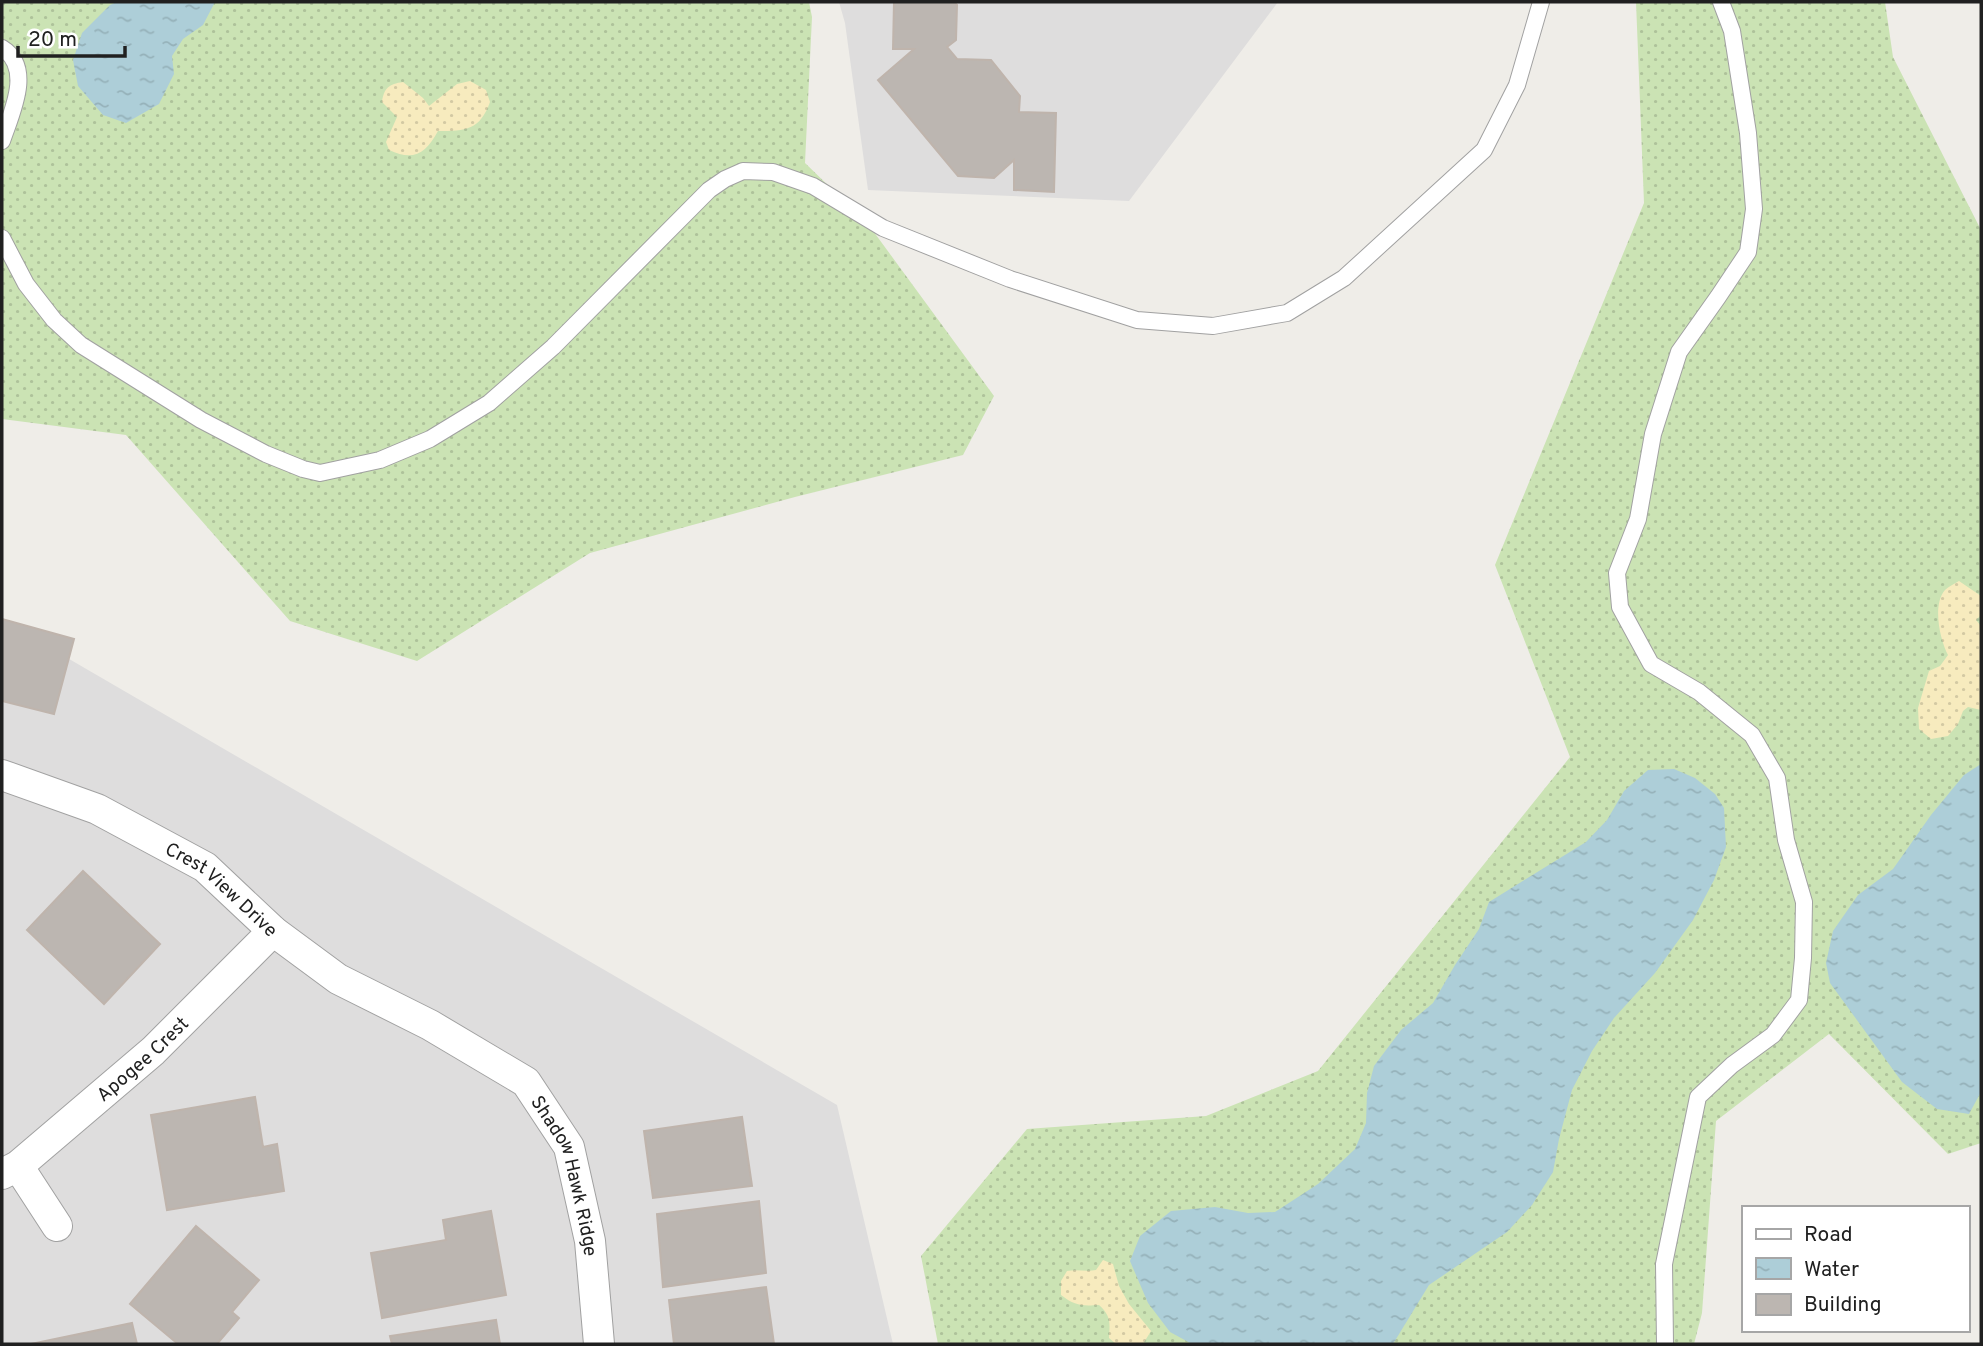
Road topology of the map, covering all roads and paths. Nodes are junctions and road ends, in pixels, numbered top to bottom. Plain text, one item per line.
1 (1541, 2) edge
2 (1721, 2) edge
3 (2, 48) edge
4 (2, 141) edge
5 (2, 238) edge
6 (2, 775) edge
7 (273, 931) junction
8 (430, 1025) joint
9 (10, 1170) edge
10 (57, 1226) dead end
11 (599, 1344) edge
12 (1665, 1344) edge

1 - 5 lane
2 - 12 lane
3 - 4 lane
6 - 7 street, Crest View Drive
7 - 8 street, Crest View Drive
7 - 9 street, Apogee Crest
8 - 11 street, Shadow Hawk Ridge
9 - 10 street

